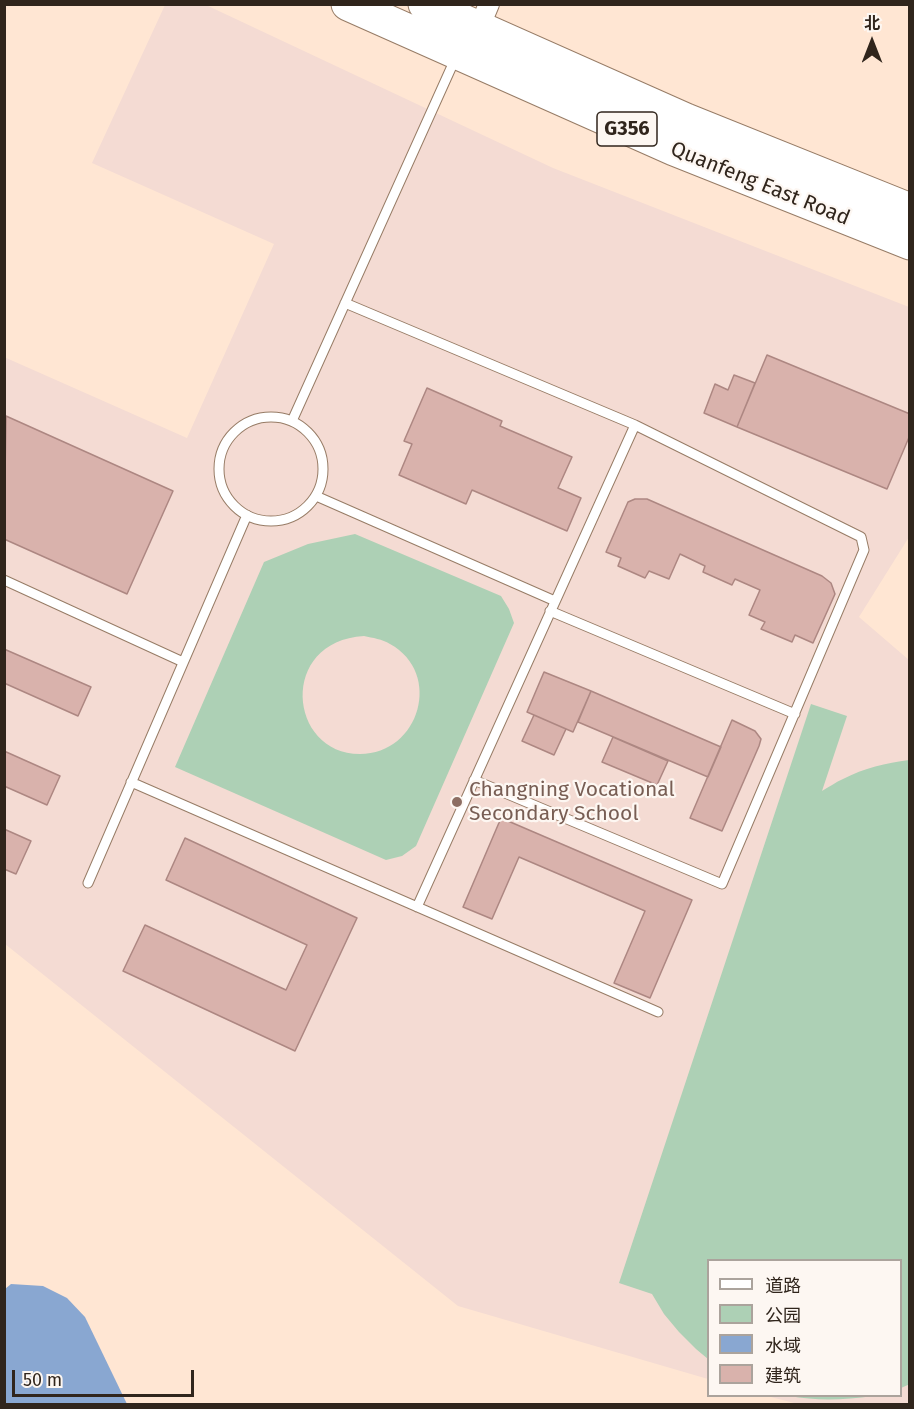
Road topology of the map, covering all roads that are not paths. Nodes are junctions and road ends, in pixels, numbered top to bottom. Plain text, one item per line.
1 (348, 4) edge
2 (425, 4) edge
3 (484, 16) edge
4 (458, 54) junction
5 (909, 210) edge
6 (909, 243) edge
7 (345, 303) junction
8 (292, 421) junction
9 (634, 424) junction
10 (316, 496) junction
11 (247, 515) junction
12 (4, 580) edge
13 (555, 601) junction
14 (550, 611) junction
15 (183, 662) junction
16 (795, 714) junction
17 (474, 780) junction
18 (131, 782) junction
19 (87, 883) dead end
20 (417, 907) junction
21 (658, 1012) dead end

1 - 4 highway, Quanfeng East Road / G356
2 - 3 highway, Quanfeng East Road / G356
3 - 5 highway, Quanfeng East Road / G356
4 - 6 highway, Quanfeng East Road / G356
4 - 7 lane
7 - 8 lane
7 - 9 lane
8 - 10 lane
8 - 11 lane
9 - 13 lane
9 - 16 lane
10 - 11 lane
10 - 13 lane
11 - 15 lane
12 - 15 lane
13 - 14 lane
14 - 16 lane
14 - 17 lane
15 - 18 lane
16 - 17 lane
17 - 20 lane
18 - 19 lane
18 - 20 lane
20 - 21 lane

